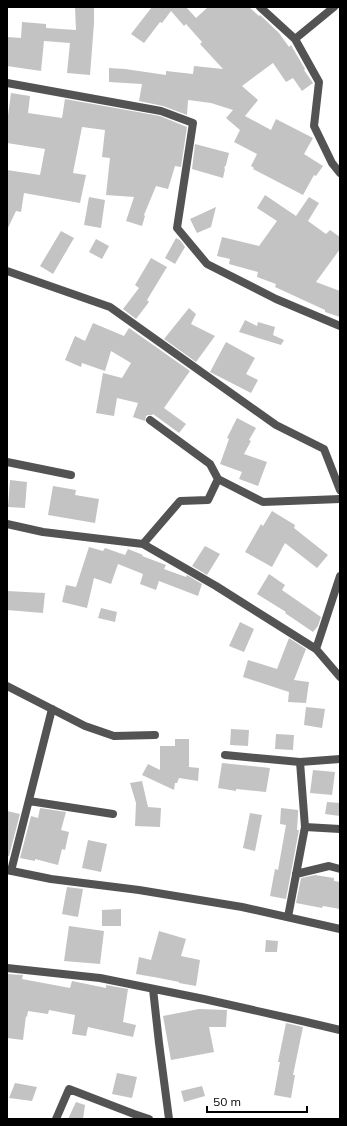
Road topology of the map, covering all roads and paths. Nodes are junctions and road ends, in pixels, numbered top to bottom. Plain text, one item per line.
1 (260, 7) edge
2 (334, 7) edge
3 (340, 12) edge
4 (295, 38) junction
5 (7, 83) edge
6 (340, 173) edge
7 (7, 271) edge
8 (340, 326) edge
9 (150, 420) dead end
10 (7, 462) edge
11 (71, 475) dead end
12 (218, 479) junction
13 (340, 490) edge
14 (340, 499) edge
15 (7, 524) edge
16 (143, 544) junction
17 (340, 576) edge
18 (316, 649) junction
19 (340, 677) edge
20 (7, 686) edge
21 (52, 709) junction
22 (155, 735) dead end
23 (225, 755) dead end
24 (340, 759) edge
25 (300, 762) junction
26 (29, 801) junction
27 (113, 814) dead end
28 (305, 827) junction
29 (340, 829) edge
30 (340, 869) edge
31 (9, 870) edge
32 (296, 874) junction
33 (288, 917) junction
34 (340, 929) edge
35 (7, 968) edge
36 (153, 990) junction
37 (340, 1030) edge
38 (167, 1118) edge
39 (56, 1119) edge
40 (149, 1119) edge

1 - 4 street
2 - 3 street
2 - 4 street
4 - 6 street
5 - 8 street
7 - 13 street
9 - 12 street
10 - 11 street
12 - 14 street
12 - 16 street
15 - 16 street
16 - 18 street
17 - 18 street
18 - 19 street
20 - 21 street
21 - 22 street
21 - 26 street
23 - 25 street
24 - 25 street
25 - 28 street
26 - 27 street
26 - 31 street
28 - 29 street
28 - 32 street
30 - 32 street
31 - 33 street
32 - 33 street
33 - 34 street
35 - 36 street
36 - 37 street
36 - 38 street
39 - 40 street

